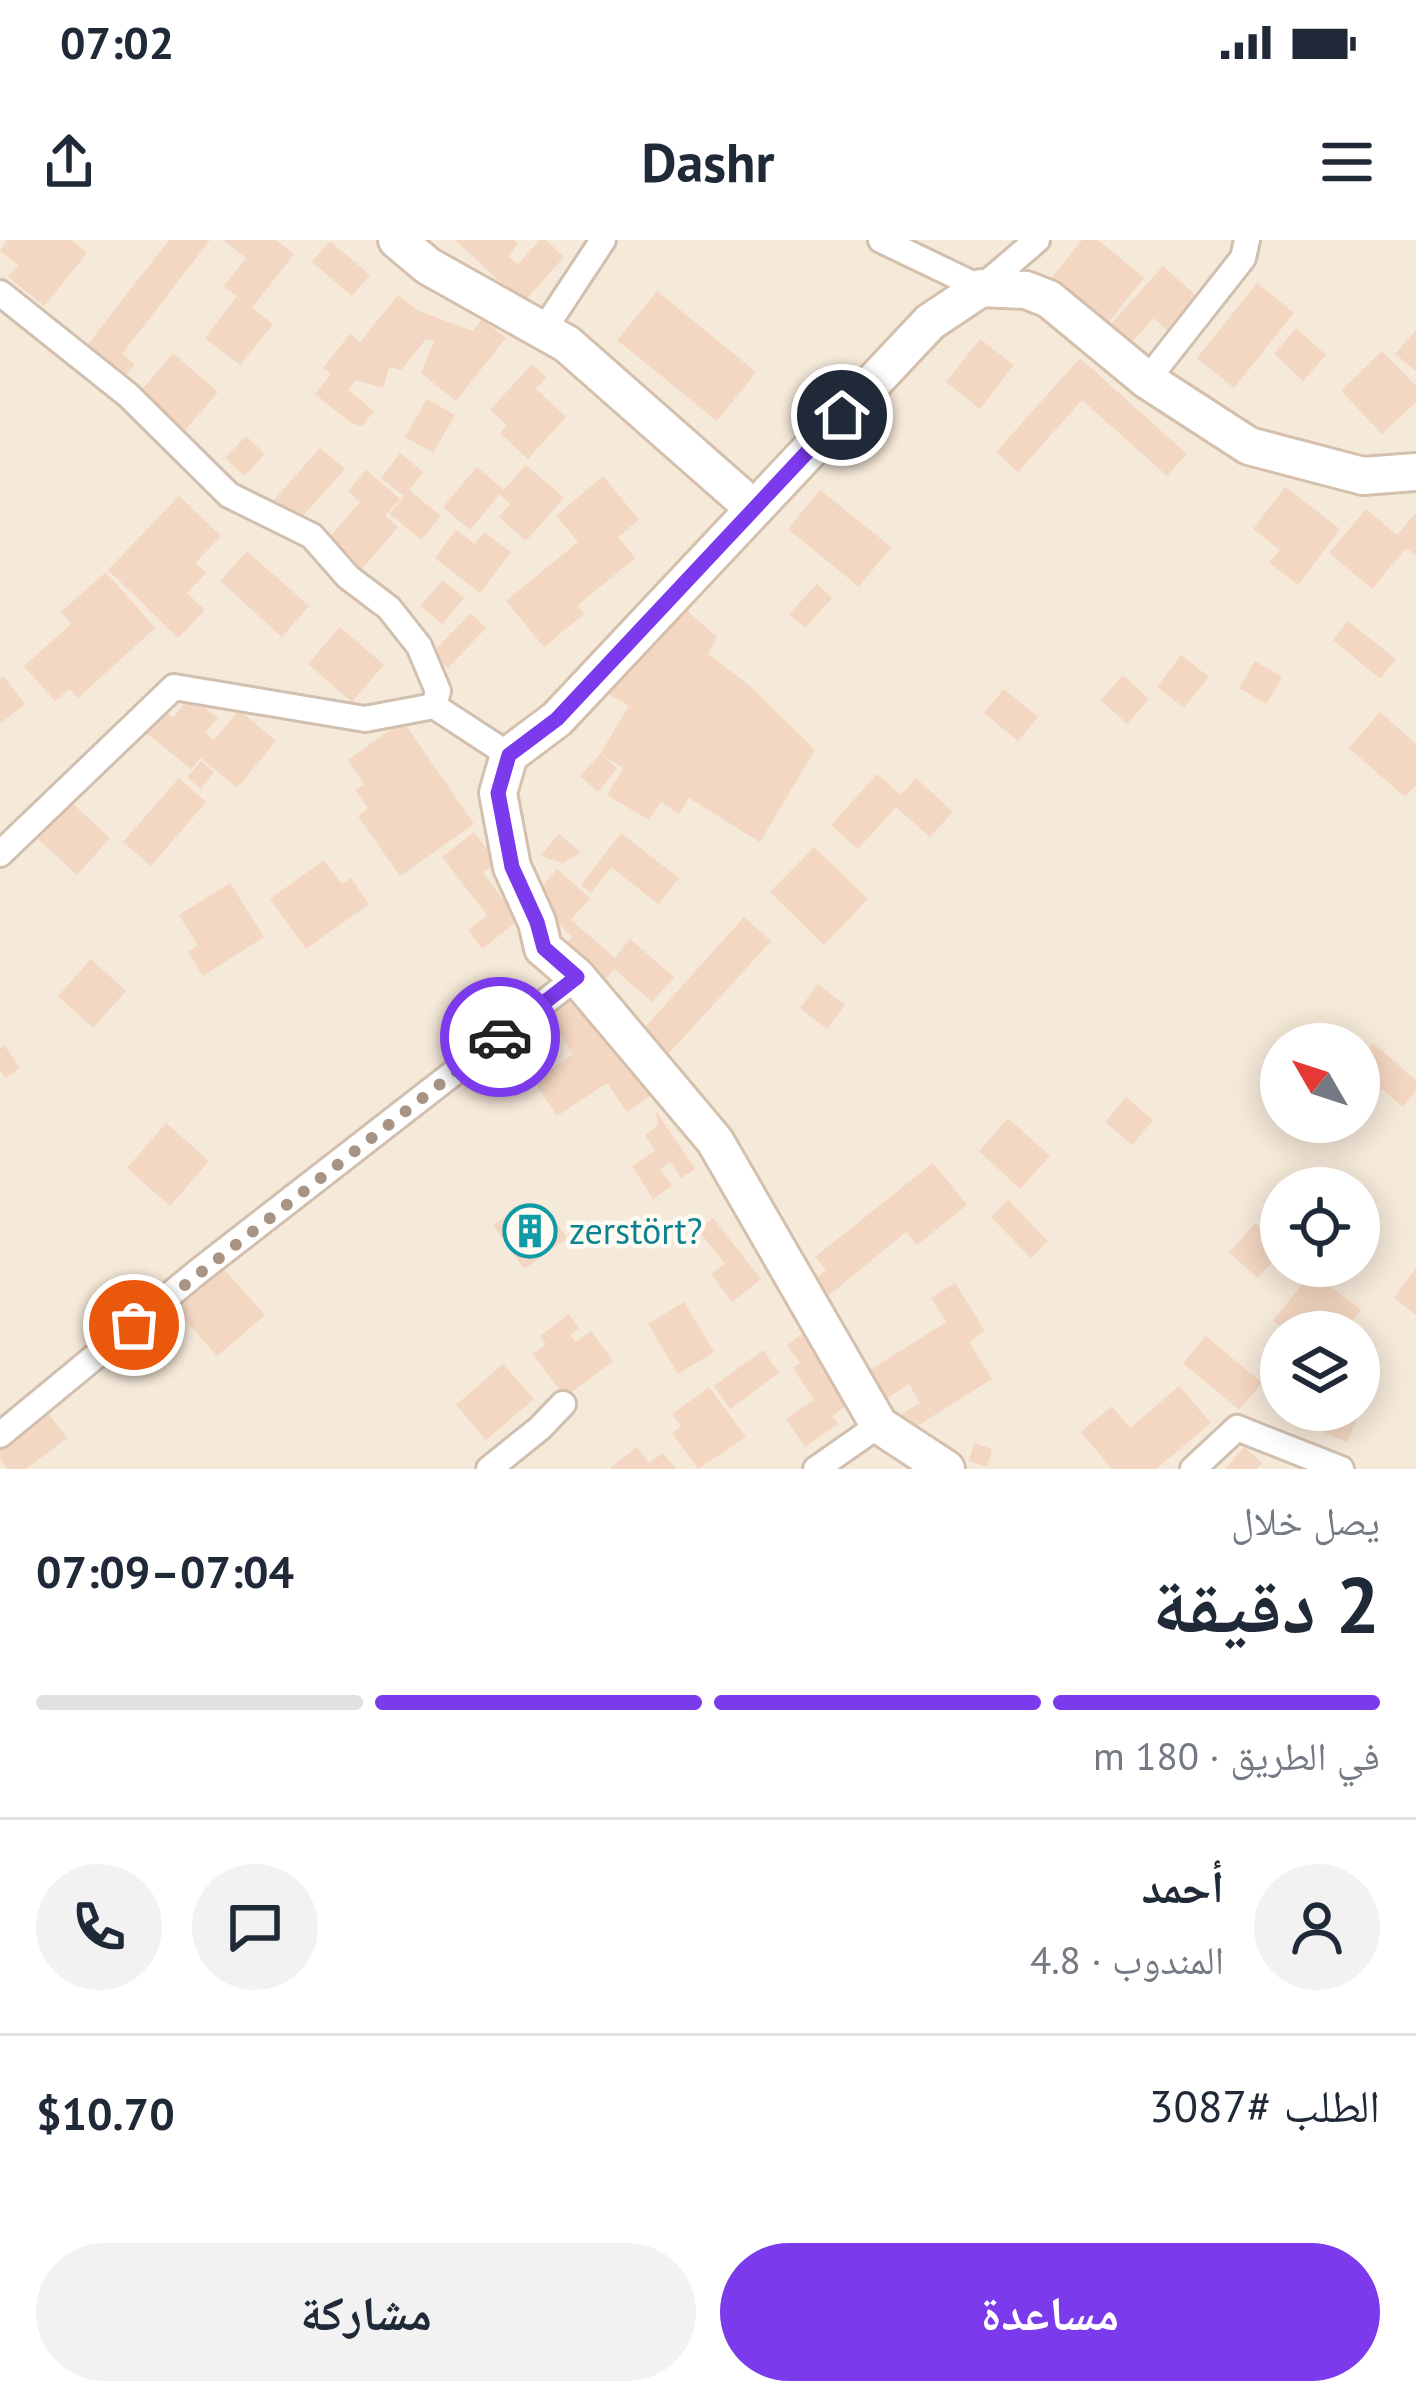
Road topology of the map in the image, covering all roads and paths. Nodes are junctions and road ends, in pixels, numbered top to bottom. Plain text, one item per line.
1 (397, 240) edge
2 (603, 240) edge
3 (881, 240) edge
4 (1037, 240) edge
5 (1247, 240) edge
6 (981, 287) junction
7 (0, 293) edge
8 (543, 332) junction
9 (1147, 380) junction
10 (1416, 472) edge
11 (752, 507) junction
12 (434, 706) junction
13 (509, 755) junction
14 (0, 854) edge
15 (577, 977) junction
16 (563, 1404) dead end
17 (879, 1426) junction
18 (0, 1435) edge
19 (489, 1469) edge
20 (816, 1469) edge
21 (946, 1469) edge
22 (1193, 1469) edge
23 (1341, 1469) edge

1 - 8 street
2 - 8 street
3 - 6 street
4 - 6 street
5 - 9 street
6 - 9 street
6 - 11 street
7 - 12 street
8 - 11 street
9 - 10 street
11 - 13 street
12 - 13 street
12 - 14 street
13 - 15 street
15 - 17 street
15 - 18 street
16 - 19 street
17 - 20 street
17 - 21 street
22 - 23 street

